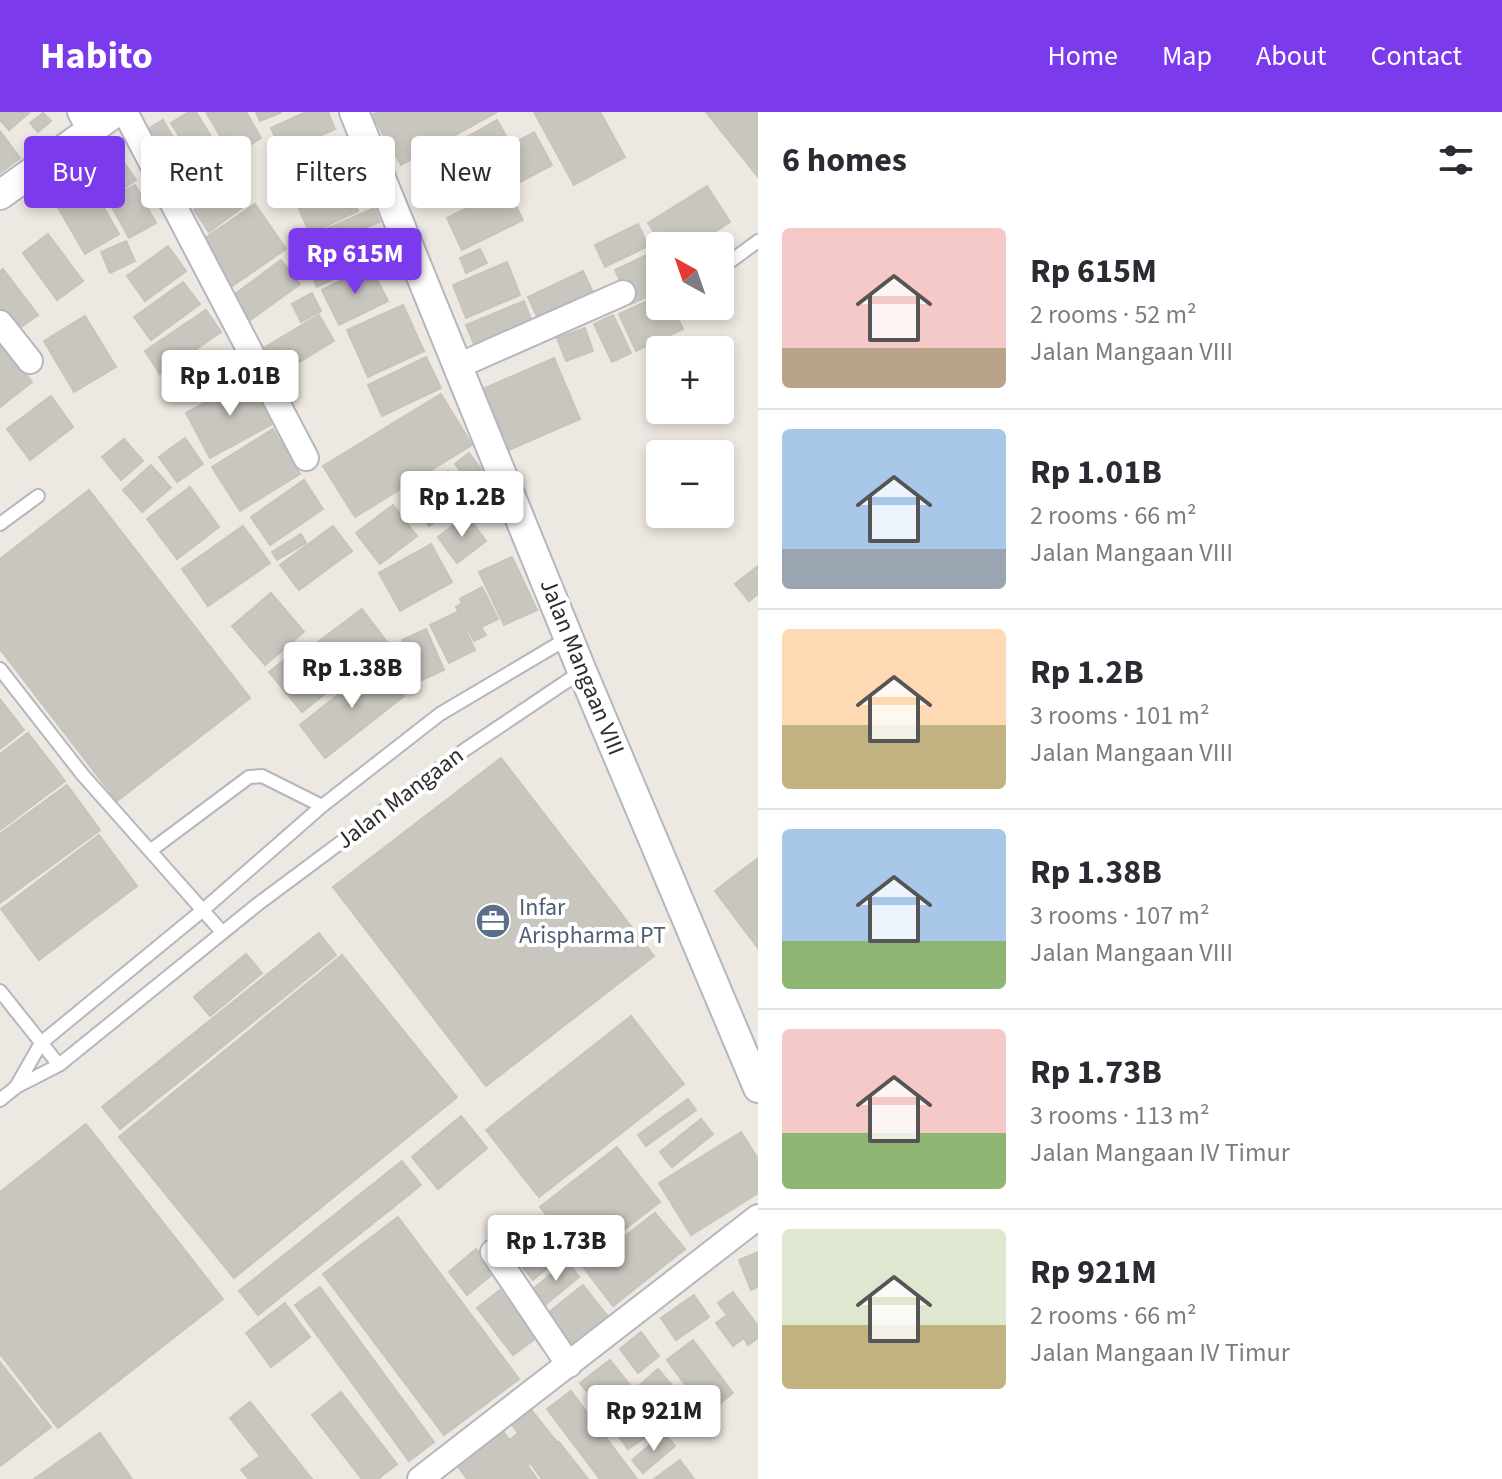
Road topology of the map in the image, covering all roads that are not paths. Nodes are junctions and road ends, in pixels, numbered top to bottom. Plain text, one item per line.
1 (116, 112) edge
2 (125, 112) edge
3 (354, 112) edge
4 (85, 122) edge
5 (0, 195) edge
6 (757, 243) edge
7 (734, 259) edge
8 (623, 293) dead end
9 (0, 323) edge
10 (30, 361) dead end
11 (458, 366) junction
12 (306, 458) dead end
13 (38, 496) dead end
14 (0, 524) edge
15 (569, 637) junction
16 (0, 669) edge
17 (582, 671) junction
18 (322, 806) junction
19 (150, 851) junction
20 (203, 910) junction
21 (222, 932) junction
22 (0, 991) edge
23 (41, 1043) junction
24 (59, 1065) junction
25 (16, 1087) junction
26 (758, 1088) edge
27 (0, 1100) edge
28 (758, 1217) edge
29 (493, 1252) dead end
30 (569, 1365) junction
31 (420, 1479) edge

1 - 4 street
2 - 12 street
3 - 11 street, Jalan Mangaan VIII
4 - 5 street
6 - 7 lane
8 - 11 street
9 - 10 street
11 - 15 street, Jalan Mangaan VIII
13 - 14 lane
15 - 17 street, Jalan Mangaan VIII
15 - 18 lane, Jalan Mangaan
16 - 19 lane
17 - 21 lane, Jalan Mangaan
17 - 26 street, Jalan Mangaan VIII
18 - 19 lane, Jalan Mangaan
18 - 20 lane, Jalan Mangaan
19 - 20 lane
20 - 21 lane
20 - 23 lane, Jalan Mangaan
21 - 24 lane, Jalan Mangaan
22 - 23 lane
23 - 24 lane
23 - 25 lane, Jalan Mangaan
24 - 25 lane, Jalan Mangaan
25 - 27 lane, Jalan Mangaan
28 - 30 street
29 - 30 street
30 - 31 street

